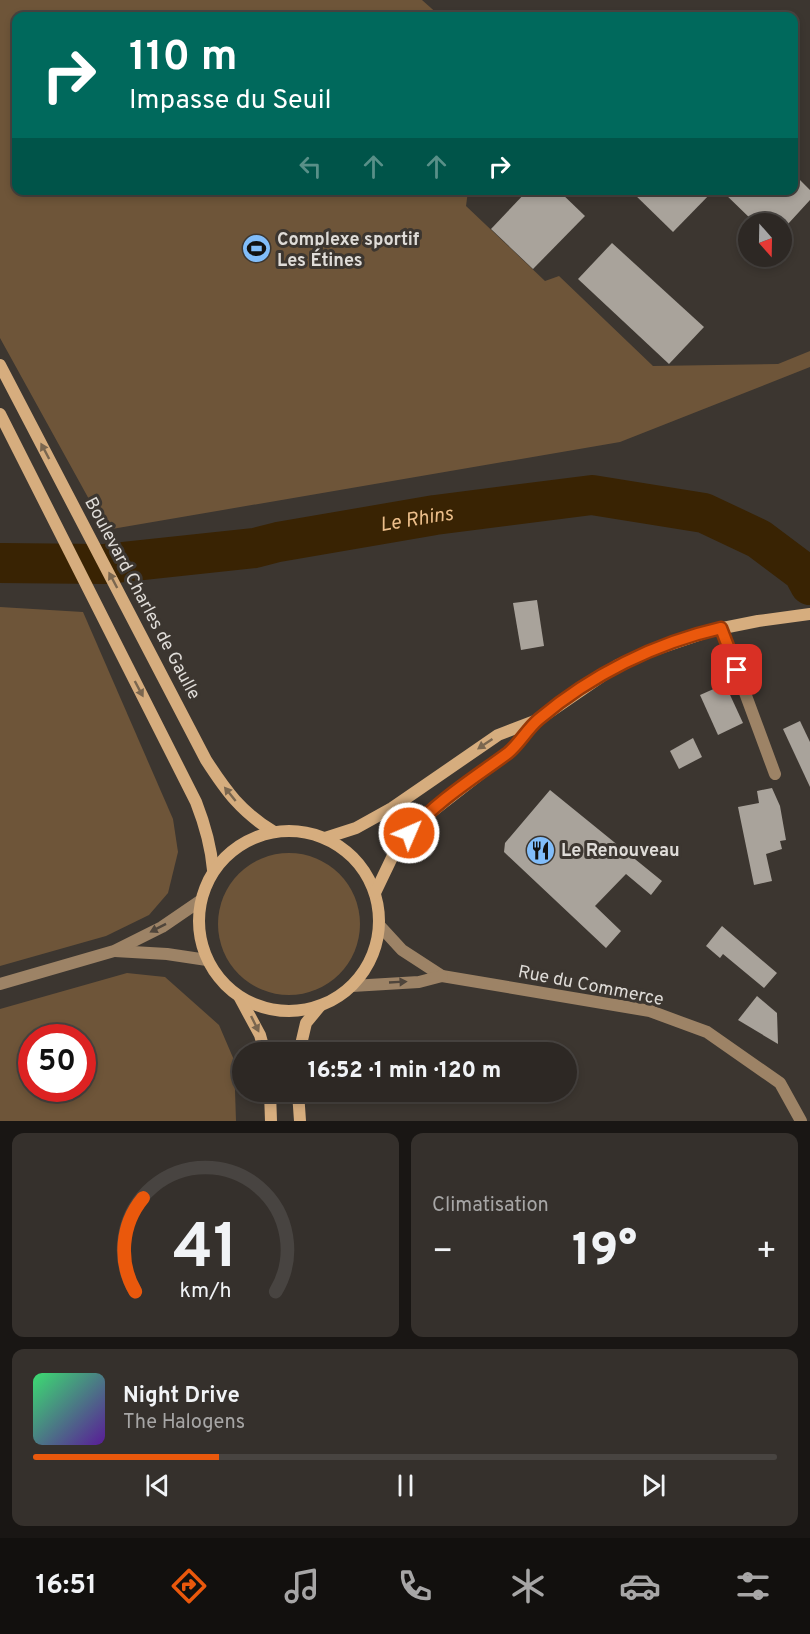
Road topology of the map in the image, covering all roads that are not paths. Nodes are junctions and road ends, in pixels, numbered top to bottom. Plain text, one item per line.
1 (0, 365) edge
2 (0, 414) edge
3 (810, 614) edge
4 (721, 628) junction
5 (538, 720) junction
6 (775, 774) dead end
7 (274, 832) junction
8 (325, 838) junction
9 (213, 870) junction
10 (375, 893) junction
11 (200, 901) junction
12 (379, 925) junction
13 (114, 951) junction
14 (207, 960) junction
15 (442, 976) junction
16 (0, 984) edge
17 (352, 986) junction
18 (240, 998) junction
19 (320, 1006) junction
20 (262, 1042) edge
21 (302, 1042) edge
22 (270, 1102) edge
23 (299, 1102) edge
24 (271, 1121) edge
25 (300, 1121) edge
26 (801, 1121) edge

7 -> 1 main road, Boulevard Charles de Gaulle
2 -> 9 main road
3 - 4 main road
4 - 5 main road
4 - 6 street
5 -> 8 main road
5 - 10 main road
7 - 8 main road
7 - 9 main road
8 - 10 main road
9 - 11 main road
10 - 12 main road
11 -> 13 street
11 - 14 main road
12 - 15 street, Rue du Commerce
12 - 17 main road
13 - 14 street
13 - 16 street
14 - 18 main road
17 -> 15 street, Rue du Commerce
15 - 26 street, Rue du Commerce
17 - 19 main road
18 - 19 main road
18 -> 20 main road
19 - 21 main road
22 - 24 main road
23 - 25 main road

